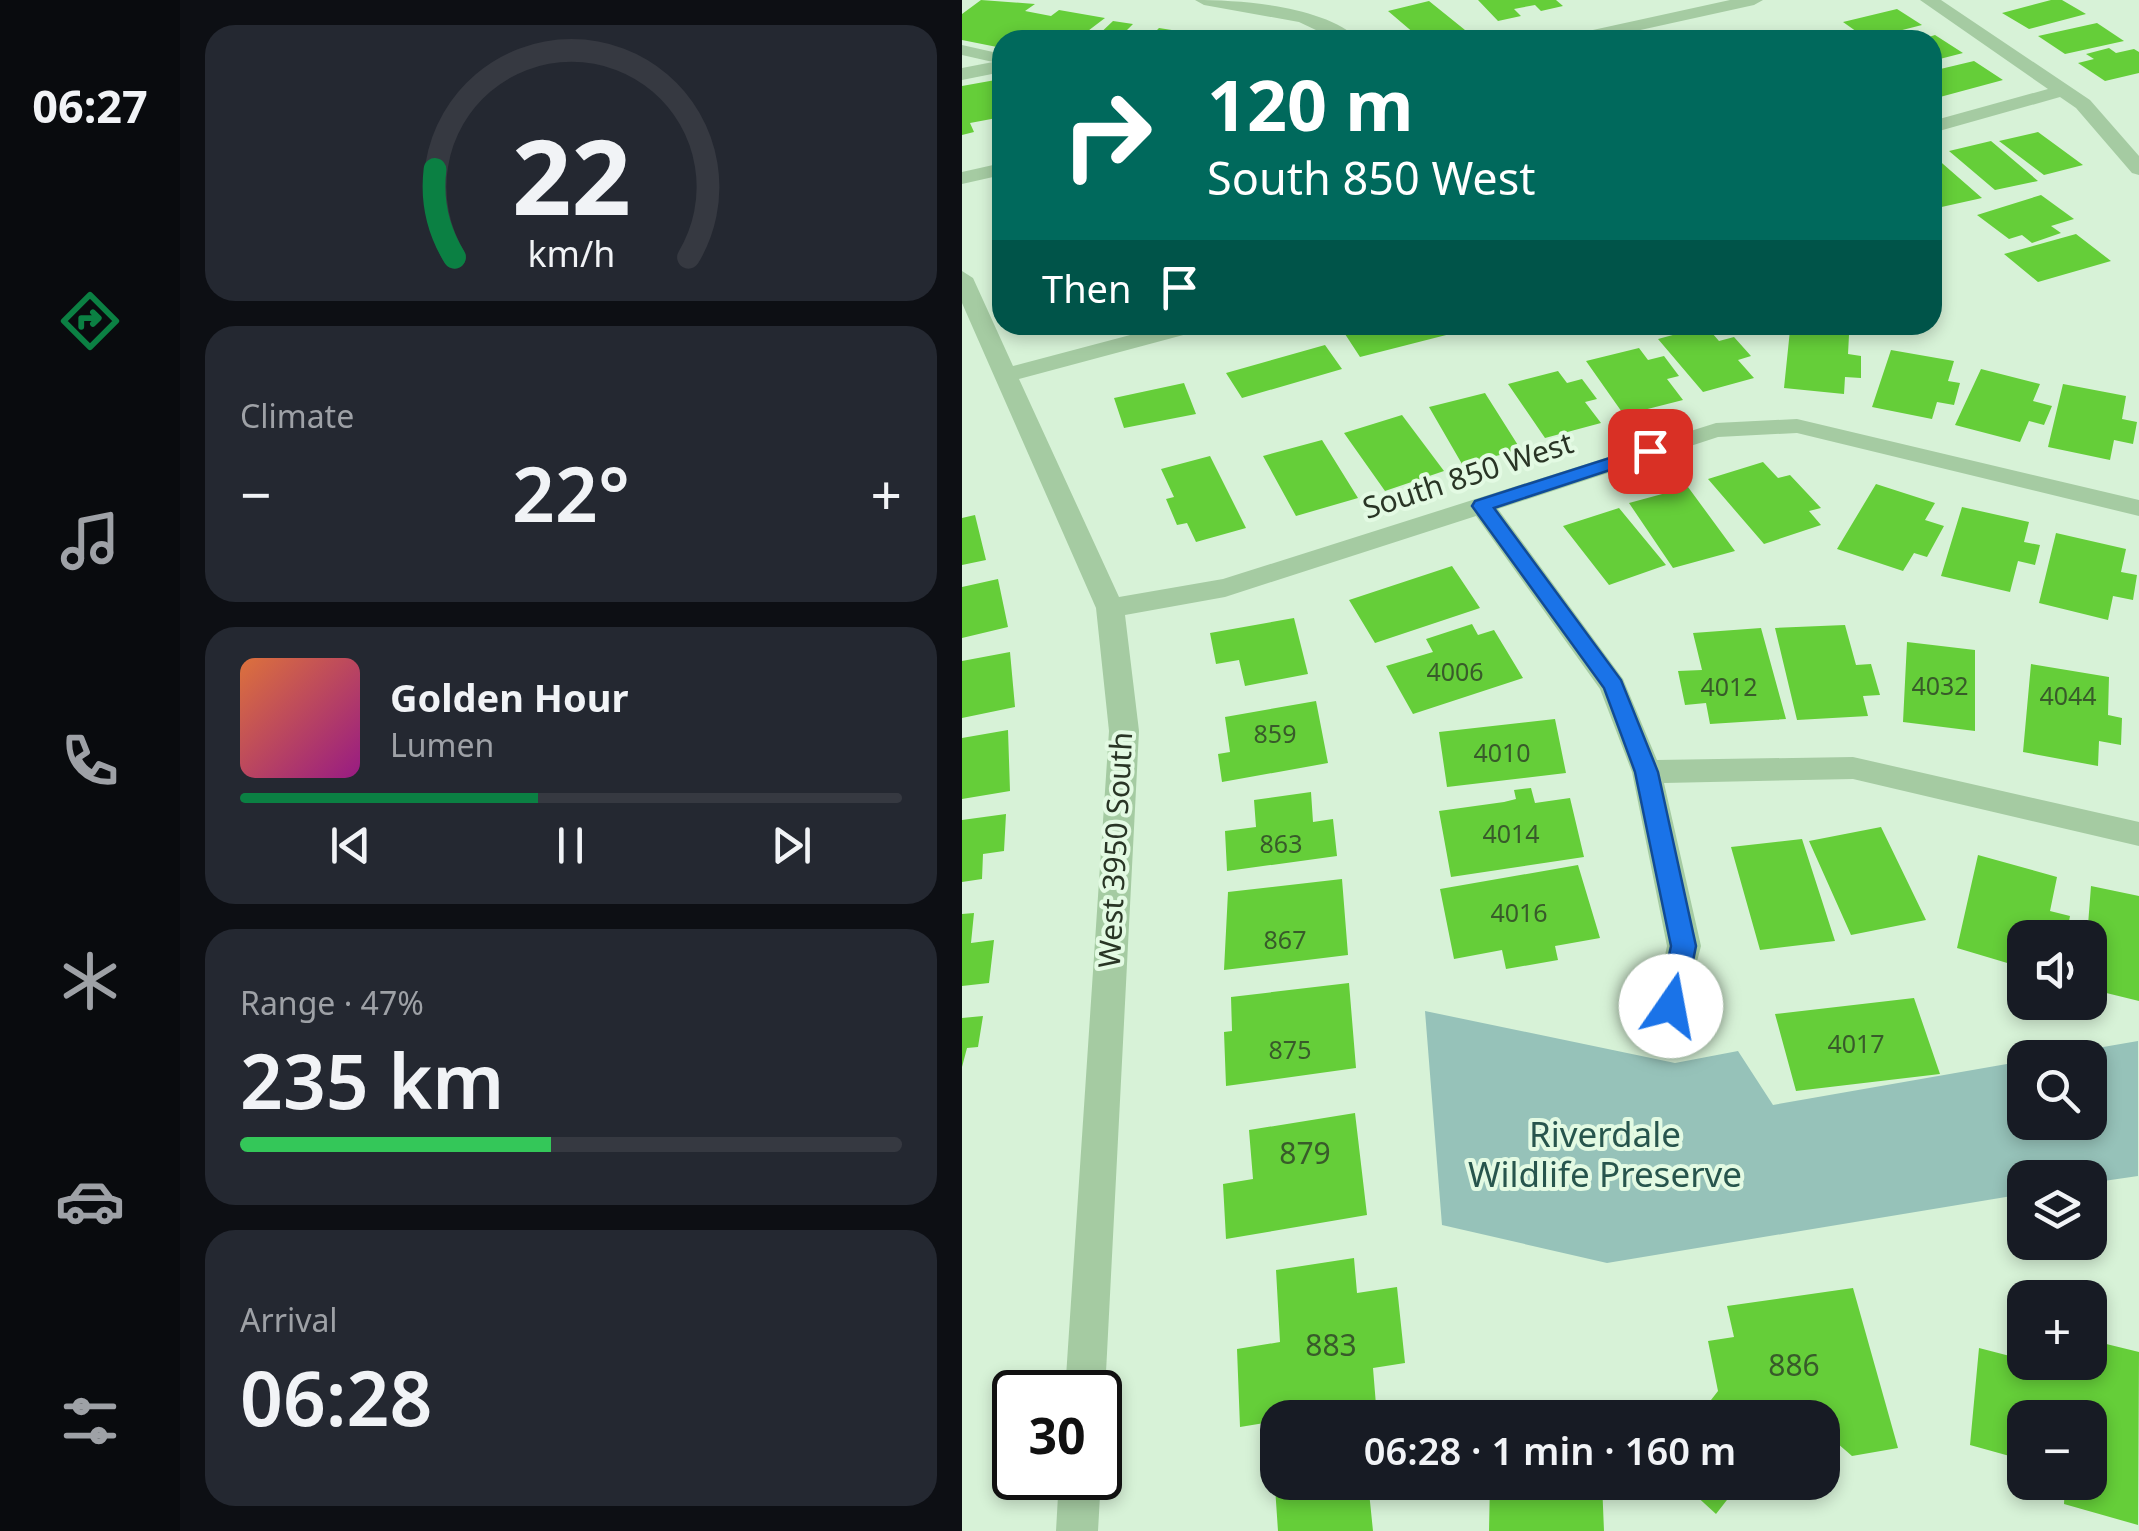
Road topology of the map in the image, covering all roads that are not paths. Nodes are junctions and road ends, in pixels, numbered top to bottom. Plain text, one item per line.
1 (1204, 0) edge
2 (1754, 0) edge
3 (1929, 0) edge
4 (1330, 30) edge
5 (1616, 30) edge
6 (962, 50) edge
7 (992, 59) edge
8 (992, 65) edge
9 (962, 74) edge
10 (2062, 91) junction
11 (1942, 124) edge
12 (2138, 169) edge
13 (992, 171) edge
14 (962, 178) edge
15 (962, 278) edge
16 (1156, 335) edge
17 (1005, 375) junction
18 (1482, 506) junction
19 (2138, 508) edge
20 (1110, 608) junction
21 (1647, 772) junction
22 (2138, 834) edge
23 (1671, 1006) dead end
24 (1086, 1370) edge
25 (1079, 1500) edge
26 (1077, 1531) edge

1 - 4 street
2 - 5 street
3 - 10 street
6 - 7 street
8 - 9 street
10 - 11 street
10 - 12 street
13 - 14 street
15 - 17 street, West 3950 South
16 - 17 street
17 - 20 street, West 3950 South
18 - 19 street, South 850 West
18 - 20 street, South 850 West
18 - 21 street
20 - 24 street, West 3950 South
21 - 22 street
21 - 23 street
25 - 26 street

